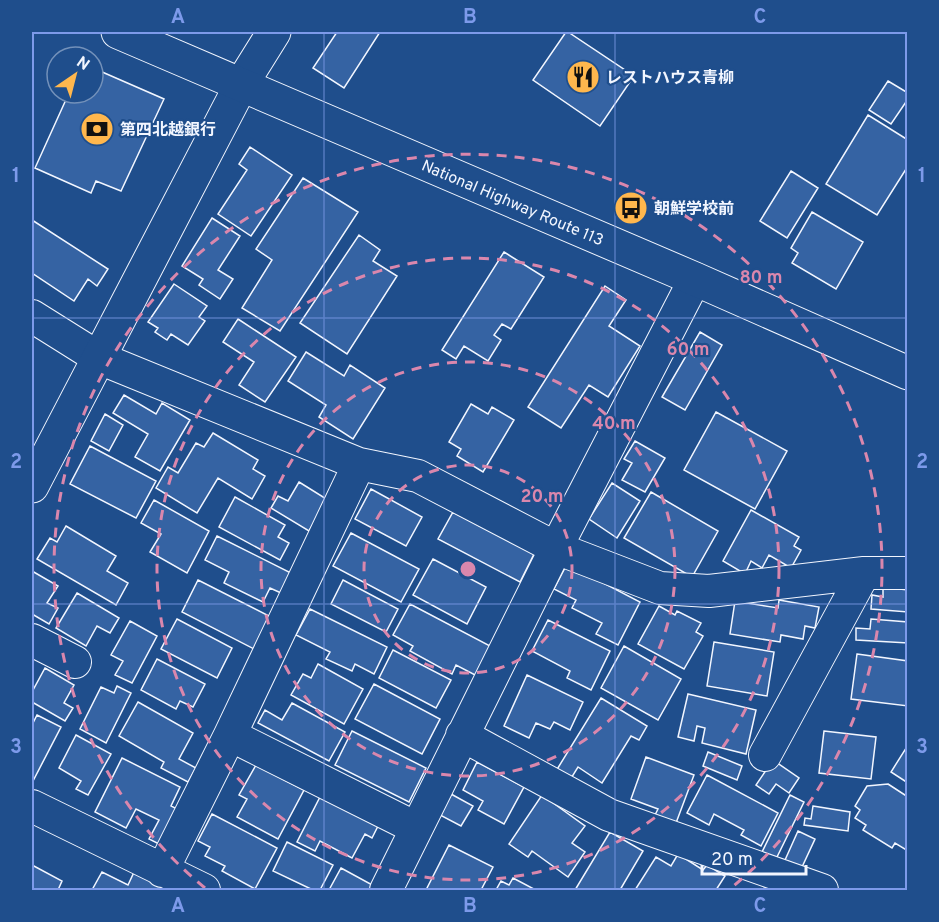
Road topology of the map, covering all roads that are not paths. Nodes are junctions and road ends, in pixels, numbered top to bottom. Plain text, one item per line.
1 (118, 32) edge
2 (274, 32) edge
3 (241, 85) junction
4 (695, 279) junction
5 (32, 316) edge
6 (99, 358) junction
7 (908, 373) edge
8 (359, 464) junction
9 (32, 486) edge
10 (556, 548) junction
11 (864, 573) junction
12 (908, 573) edge
13 (32, 640) edge
14 (75, 662) dead end
15 (230, 735) junction
16 (462, 735) junction
17 (765, 756) dead end
18 (32, 806) edge
19 (416, 828) junction
20 (162, 871) junction
21 (204, 891) edge
22 (386, 891) edge
23 (822, 891) edge

1 - 3 main road, National Highway Route 113
2 - 3 main road
3 - 4 main road, National Highway Route 113
3 - 6 main road
4 - 7 main road, National Highway Route 113
4 - 10 street
5 - 6 street
6 - 8 street
6 - 9 main road
8 - 10 street
8 - 15 street
10 - 11 street
10 - 16 street
11 - 12 street
11 - 17 street
13 - 14 street
15 - 19 street
15 - 20 street
16 - 19 street
16 - 23 street
18 - 20 street
19 - 22 street
20 - 21 street

